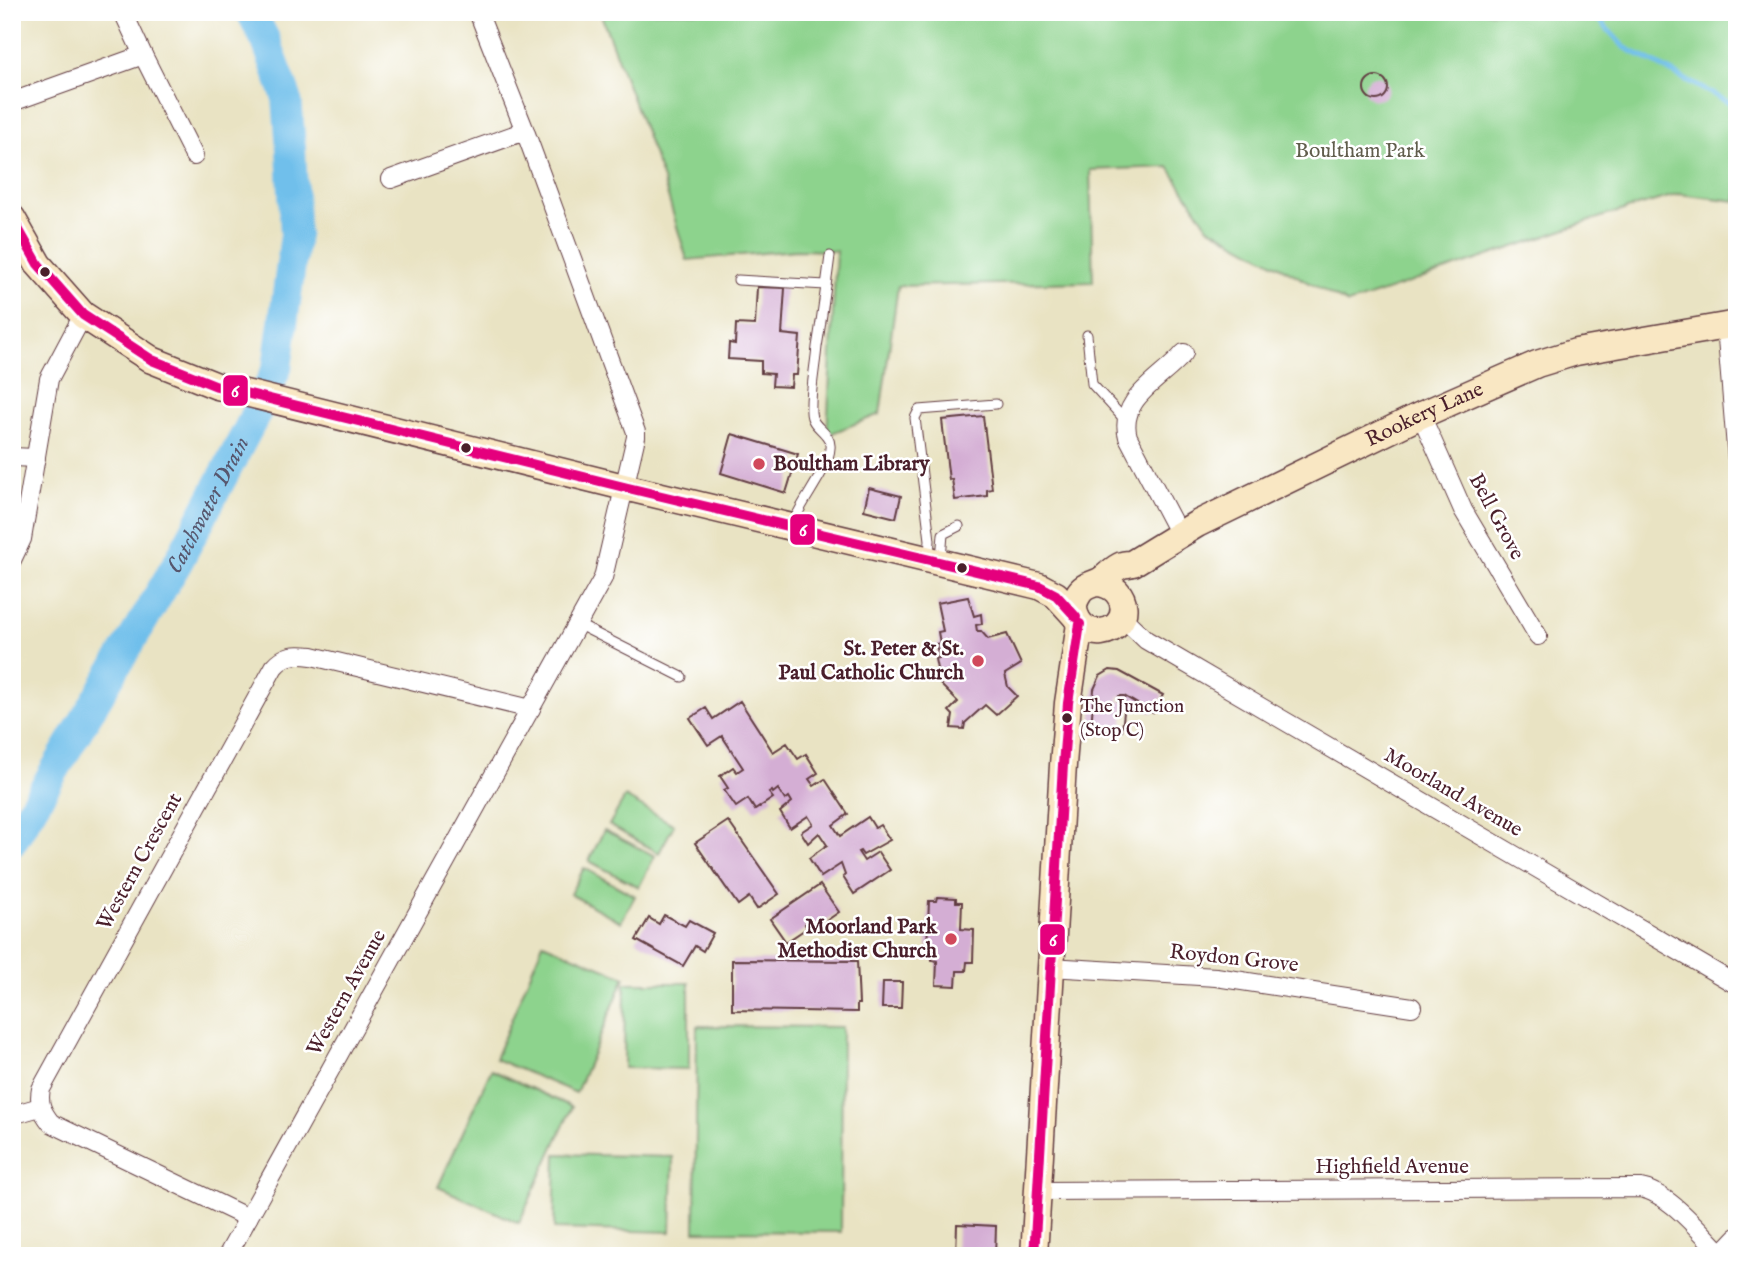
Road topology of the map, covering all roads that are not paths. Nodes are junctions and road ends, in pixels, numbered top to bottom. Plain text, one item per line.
1 (123, 12) edge
2 (478, 12) edge
3 (143, 55) junction
4 (12, 102) edge
5 (525, 131) junction
6 (194, 156) dead end
7 (391, 179) dead end
8 (12, 218) edge
9 (830, 256) dead end
10 (738, 281) dead end
11 (826, 285) junction
12 (83, 315) junction
13 (1731, 326) edge
14 (1087, 335) dead end
15 (1184, 353) dead end
16 (996, 404) dead end
17 (1421, 415) junction
18 (1125, 420) junction
19 (12, 457) edge
20 (36, 458) junction
21 (1737, 460) edge
22 (624, 487) junction
23 (959, 526) dead end
24 (792, 528) junction
25 (1179, 534) junction
26 (12, 560) edge
27 (935, 560) junction
28 (1133, 563) junction
29 (1039, 586) junction
30 (1090, 586) junction
31 (1100, 620) junction
32 (578, 624) junction
33 (1538, 636) dead end
34 (682, 677) dead end
35 (531, 709) junction
36 (1050, 967) junction
37 (1737, 985) edge
38 (1412, 1007) dead end
39 (40, 1107) junction
40 (12, 1115) edge
41 (1038, 1191) junction
42 (248, 1219) junction
43 (1737, 1237) edge
44 (1720, 1255) edge
45 (227, 1256) edge
46 (1034, 1256) edge

1 - 3 street
2 - 5 street, Western Avenue
3 - 4 street
3 - 6 street
5 - 7 street
5 - 22 street, Western Avenue
8 - 12 street
9 - 11 lane
10 - 11 lane
11 - 24 lane
12 - 20 street
12 - 22 street
13 - 17 street, Rookery Lane
13 - 21 street
14 - 18 lane
15 - 18 street
16 - 27 lane
17 - 25 street, Rookery Lane
17 - 33 street, Bell Grove
18 - 25 street
19 - 20 street
20 - 26 street
22 - 24 street
22 - 32 street, Western Avenue
23 - 27 lane
24 - 27 street
25 - 28 street, Rookery Lane
27 - 29 street
28 - 30 street, Rookery Lane
28 - 31 street
29 - 30 street
29 - 31 street
30 - 31 street
30 - 31 street
31 - 36 street
31 - 37 street, Moorland Avenue
32 - 34 lane
32 - 35 street, Western Avenue
35 - 39 street, Western Crescent
35 - 42 street, Western Avenue
36 - 38 street, Roydon Grove
36 - 41 street
39 - 40 street
39 - 42 street
41 - 44 street, Highfield Avenue
41 - 46 street
42 - 45 street, Western Avenue
43 - 44 street

